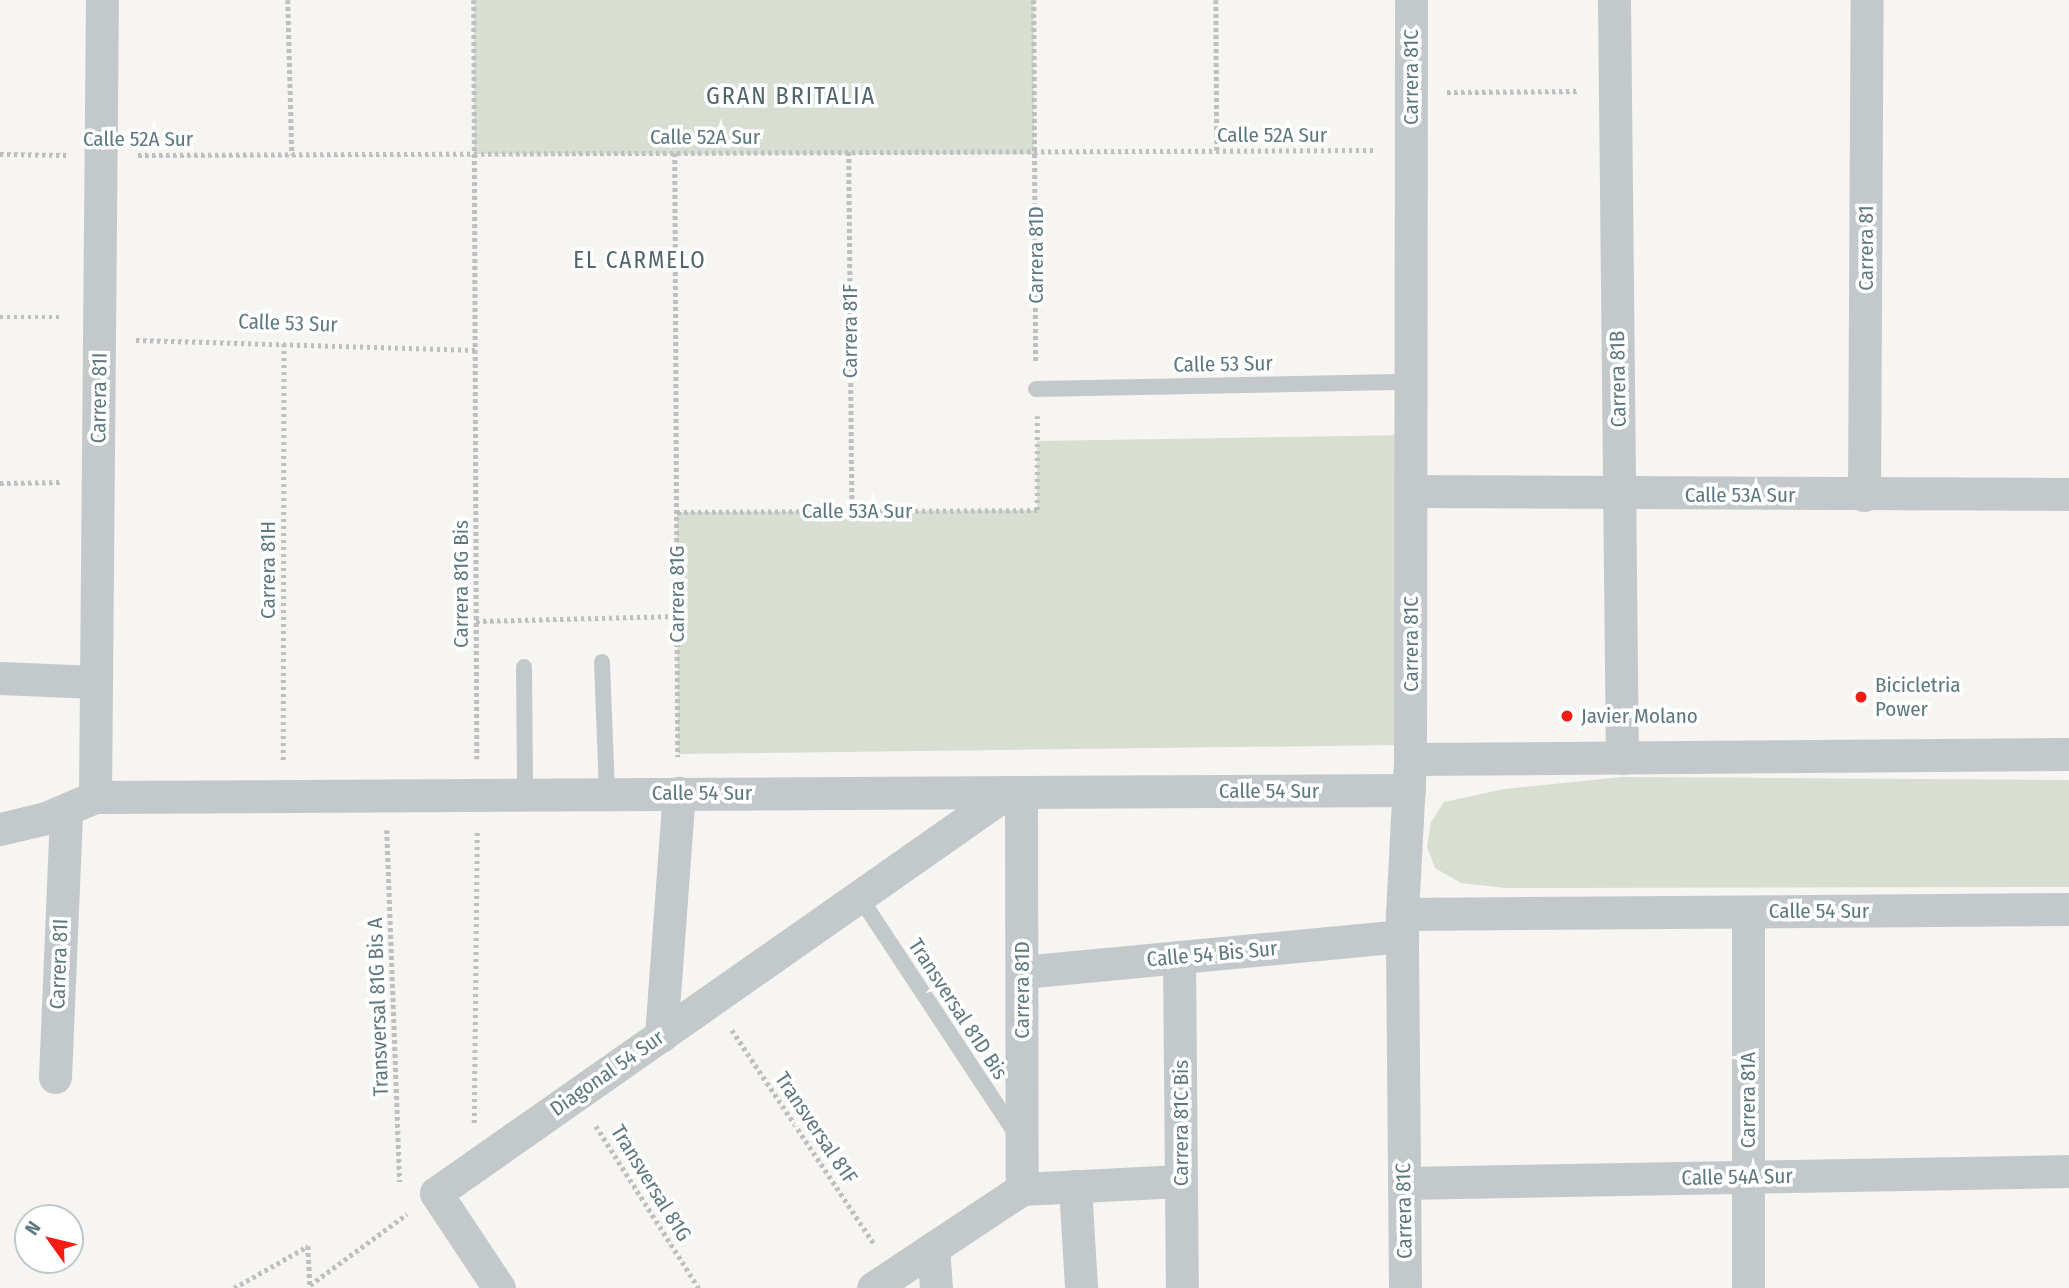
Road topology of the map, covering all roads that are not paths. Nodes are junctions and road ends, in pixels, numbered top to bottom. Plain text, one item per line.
1 (103, 0) edge
2 (1411, 0) edge
3 (1614, 0) edge
4 (1867, 0) edge
5 (1410, 382) junction
6 (1037, 389) road end
7 (1410, 491) junction
8 (1619, 494) junction
9 (2069, 494) edge
10 (1864, 495) junction
11 (602, 662) dead end
12 (524, 667) dead end
13 (0, 678) edge
14 (96, 682) junction
15 (2069, 754) edge
16 (1622, 758) junction
17 (1410, 774) junction
18 (1015, 792) junction
19 (678, 793) junction
20 (525, 794) junction
21 (607, 794) junction
22 (80, 803) junction
23 (0, 829) edge
24 (859, 897) junction
25 (2069, 909) edge
26 (1748, 912) junction
27 (1402, 925) junction
28 (1180, 957) junction
29 (1022, 972) junction
30 (661, 1035) junction
31 (55, 1077) dead end
32 (1023, 1144) junction
33 (2069, 1171) edge
34 (1748, 1177) junction
35 (1181, 1181) junction
36 (1404, 1183) junction
37 (1075, 1186) junction
38 (1023, 1189) junction
39 (933, 1248) junction
40 (883, 1281) edge
41 (499, 1288) edge
42 (936, 1288) edge
43 (1081, 1288) edge
44 (1182, 1288) edge
45 (1405, 1288) edge
46 (1748, 1288) edge

1 - 14 street, Carrera 81I
2 - 5 street, Carrera 81C
3 - 8 street, Carrera 81B
4 - 10 street, Carrera 81
5 - 6 lane, Calle 53 Sur
5 - 7 street, Carrera 81C
7 - 8 street, Calle 53A Sur
7 - 17 street, Carrera 81C
8 - 10 street, Calle 53A Sur
8 - 16 street, Carrera 81B
9 - 10 street, Calle 53A Sur
11 - 21 lane
12 - 20 lane
13 - 14 street
14 - 22 street, Carrera 81I
15 - 16 street, Calle 54 Sur
16 - 17 street, Calle 54 Sur
17 - 18 street, Calle 54 Sur
17 - 27 street, Carrera 81C
18 - 19 street, Calle 54 Sur
18 - 24 street, Diagonal 54 Sur
18 - 29 street, Carrera 81D
19 - 21 street, Calle 54 Sur
19 - 30 street
20 - 21 street, Calle 54 Sur
20 - 22 street, Calle 54 Sur
22 - 23 street, Calle 54 Sur
22 - 31 street, Carrera 81I
24 - 30 street, Diagonal 54 Sur
24 - 32 lane, Transversal 81D Bis
25 - 26 street, Calle 54 Sur
26 - 27 street, Calle 54 Sur
26 - 34 street, Carrera 81A
27 - 28 street, Calle 54 Bis Sur
27 - 36 street, Carrera 81C
28 - 29 street, Calle 54 Bis Sur
28 - 35 street, Carrera 81C Bis
29 - 32 street, Carrera 81D
30 - 41 street, Diagonal 54 Sur
32 - 38 street, Carrera 81D
33 - 34 street, Calle 54A Sur
34 - 36 street, Calle 54A Sur
34 - 46 street, Carrera 81A
35 - 37 street
35 - 44 street, Carrera 81C Bis
36 - 45 street, Carrera 81C
37 - 38 street
37 - 43 street
38 - 39 street
39 - 40 street
39 - 42 street

